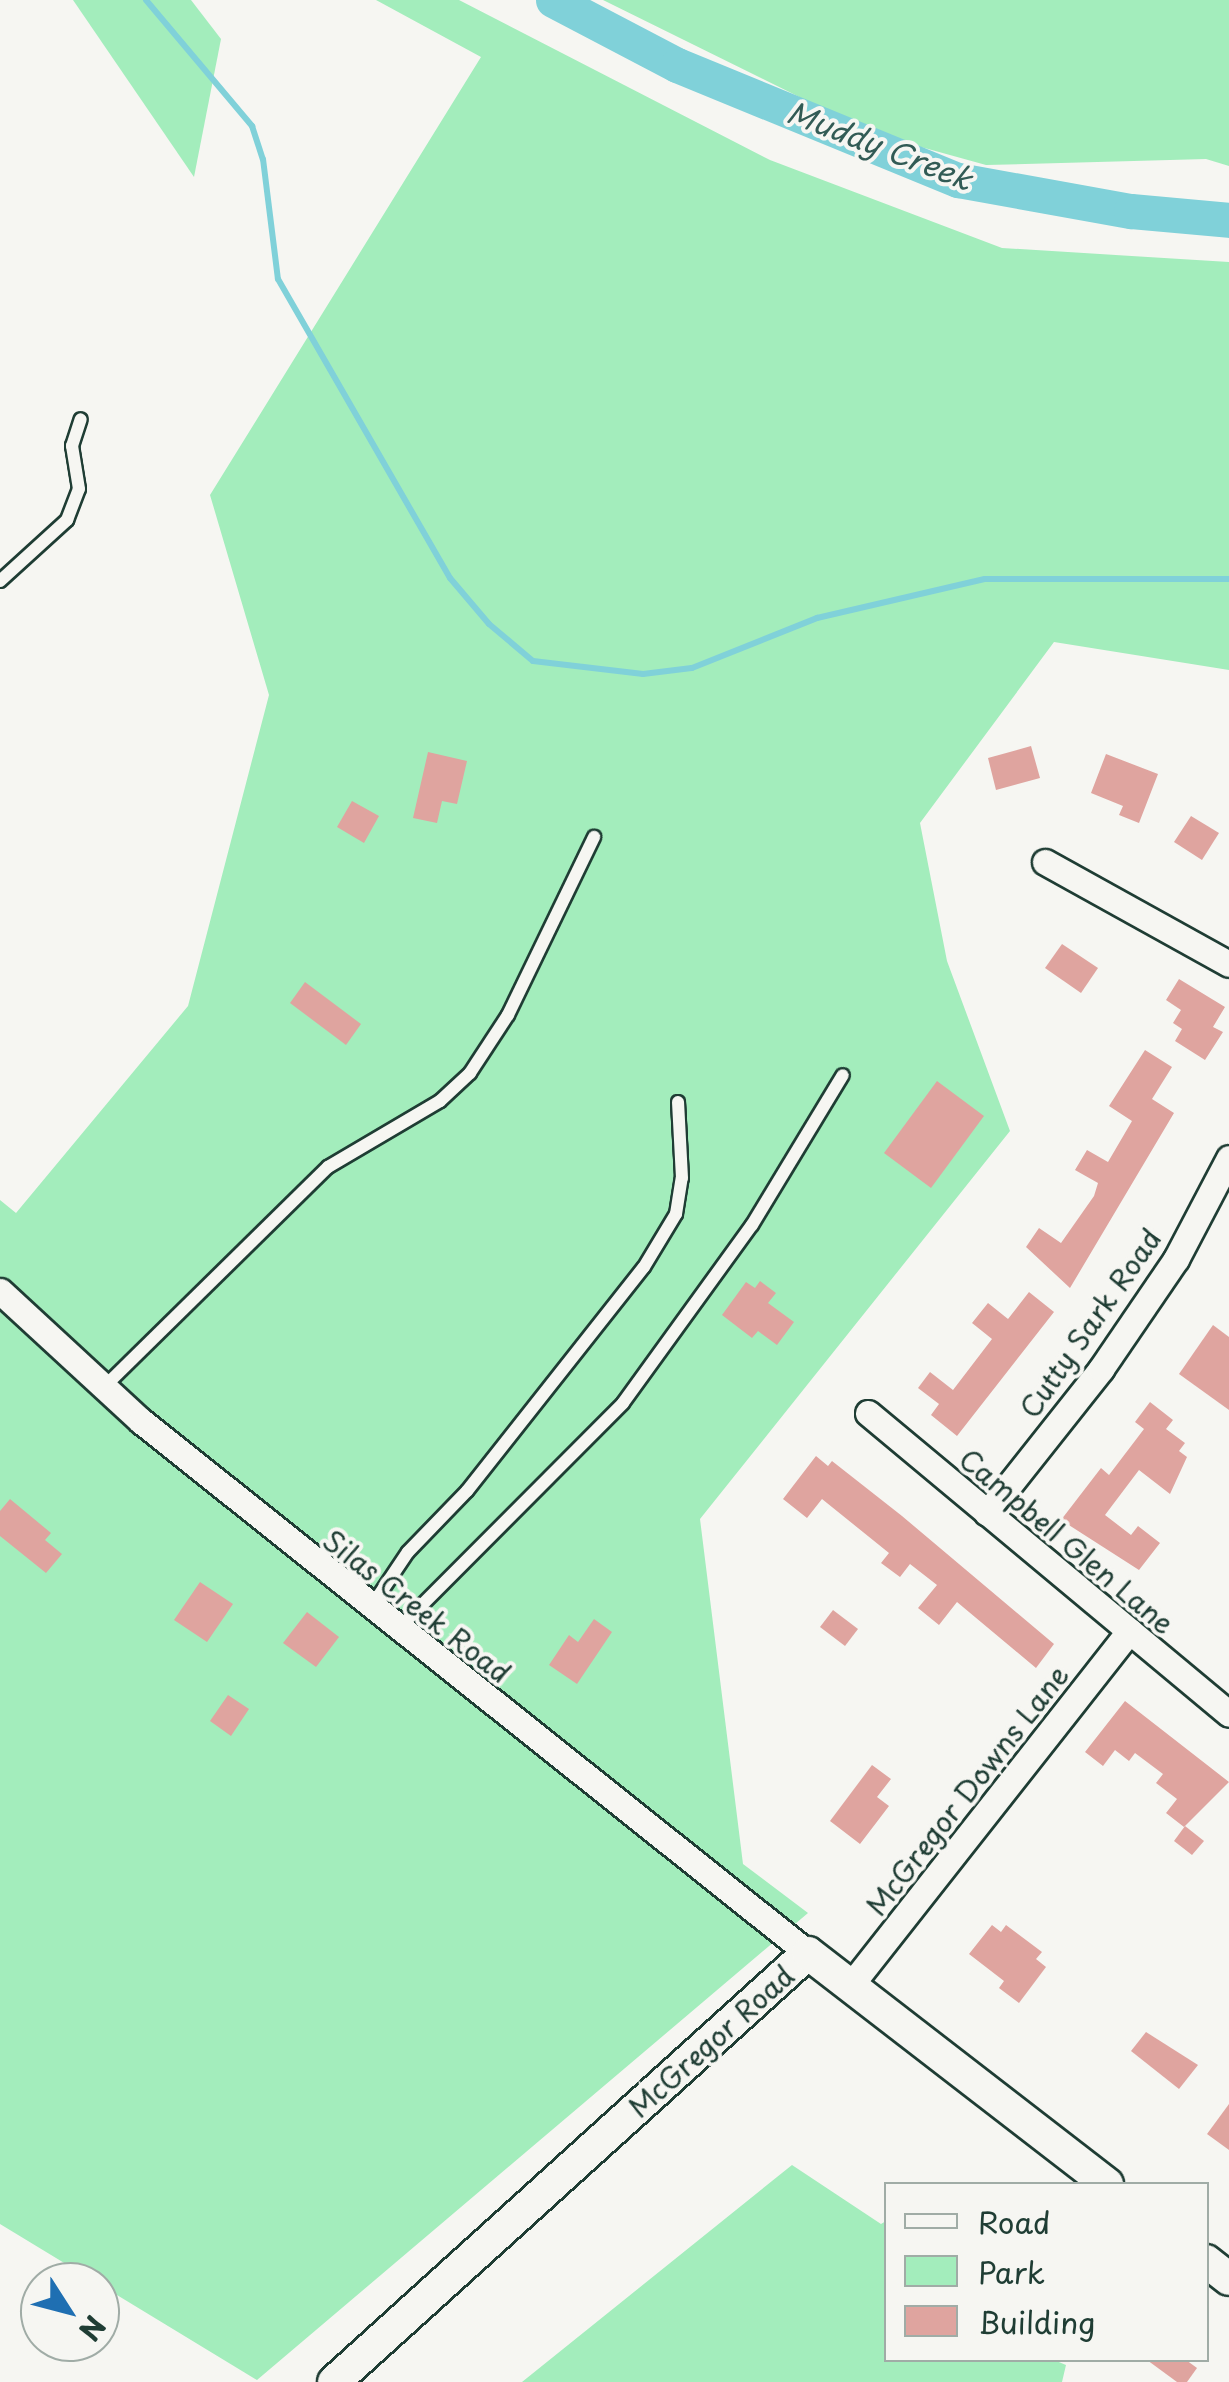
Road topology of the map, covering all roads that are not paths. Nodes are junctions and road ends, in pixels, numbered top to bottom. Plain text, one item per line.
1 (81, 419) dead end
2 (0, 580) edge
3 (594, 837) dead end
4 (1044, 862) dead end
5 (1229, 964) edge
6 (843, 1075) dead end
7 (678, 1102) dead end
8 (1229, 1158) edge
9 (0, 1292) edge
10 (102, 1388) junction
11 (868, 1413) dead end
12 (987, 1513) junction
13 (371, 1607) junction
14 (398, 1629) junction
15 (1130, 1631) junction
16 (1229, 1714) edge
17 (808, 1954) junction
18 (850, 1986) junction
19 (1104, 2182) edge
20 (334, 2382) edge

1 - 2 lane
3 - 10 lane
4 - 5 street
6 - 14 lane
7 - 13 lane
8 - 12 street, Cutty Sark Road
9 - 10 street, Silas Creek Road
10 - 13 street, Silas Creek Road
11 - 12 street, Campbell Glen Lane
12 - 15 street, Campbell Glen Lane
13 - 14 street, Silas Creek Road
14 - 17 street, Silas Creek Road
15 - 16 street, Campbell Glen Lane
15 - 18 street, McGregor Downs Lane
17 - 18 street, McGregor Road
17 - 20 street, McGregor Road
18 - 19 street, McGregor Road

